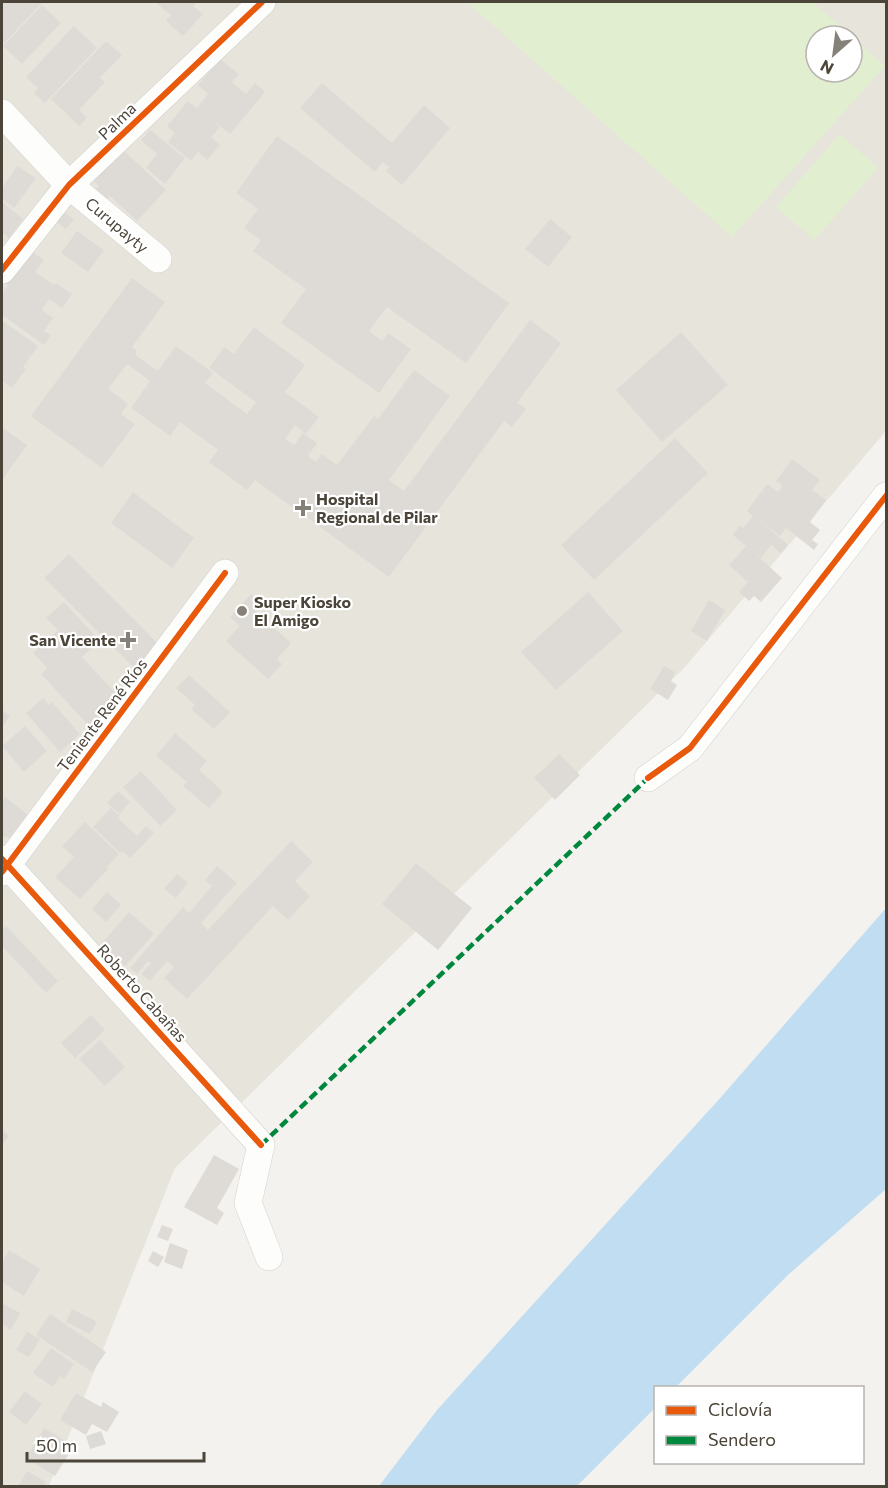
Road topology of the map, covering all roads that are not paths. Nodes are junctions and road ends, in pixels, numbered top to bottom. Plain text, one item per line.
1 (262, 2) edge
2 (2, 113) edge
3 (69, 185) junction
4 (158, 259) dead end
5 (2, 270) edge
6 (886, 496) edge
7 (225, 573) dead end
8 (648, 778) dead end
9 (3, 866) edge
10 (269, 1257) dead end

1 - 3 street, Palma
2 - 3 street, Curupayty
3 - 4 street, Curupayty
3 - 5 street, Palma
6 - 8 street
7 - 9 street, Teniente René Ríos
9 - 10 street, Roberto Cabañas

